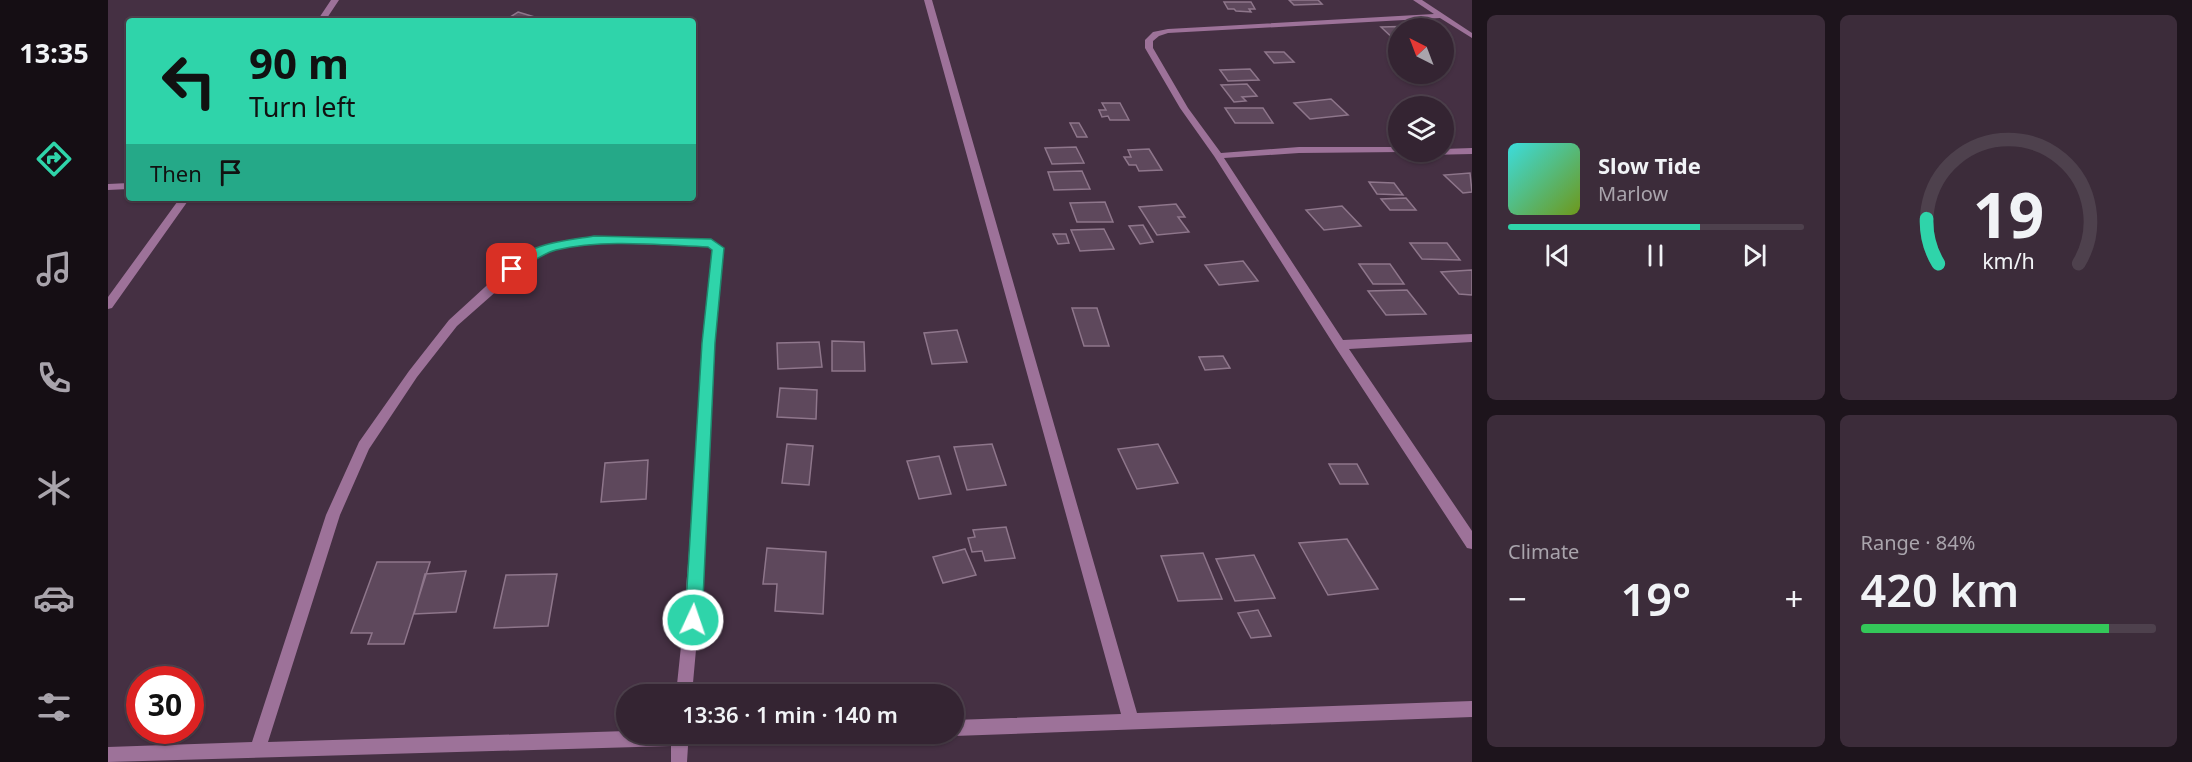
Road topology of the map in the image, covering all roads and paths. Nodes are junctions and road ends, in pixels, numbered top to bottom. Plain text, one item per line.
1 (335, 0) edge
2 (928, 0) edge
3 (1417, 0) edge
4 (1440, 16) junction
5 (323, 18) edge
6 (1472, 36) edge
7 (1388, 150) edge
8 (1454, 151) edge
9 (1472, 151) edge
10 (1218, 156) junction
11 (126, 186) edge
12 (108, 187) edge
13 (183, 201) edge
14 (108, 305) edge
15 (1472, 338) edge
16 (1340, 345) junction
17 (1472, 543) edge
18 (685, 684) edge
19 (1472, 709) edge
20 (1131, 722) junction
21 (964, 728) edge
22 (616, 738) edge
23 (680, 744) edge
24 (257, 752) junction
25 (108, 755) edge
26 (679, 762) edge

1 - 5 street
2 - 20 street
3 - 4 street
4 - 6 street
4 - 10 street
7 - 10 street
8 - 9 street
10 - 16 street
11 - 12 street
13 - 14 street
15 - 16 street
16 - 17 street
18 - 24 street
19 - 20 street
20 - 21 street
22 - 24 street
23 - 26 street
24 - 25 street

